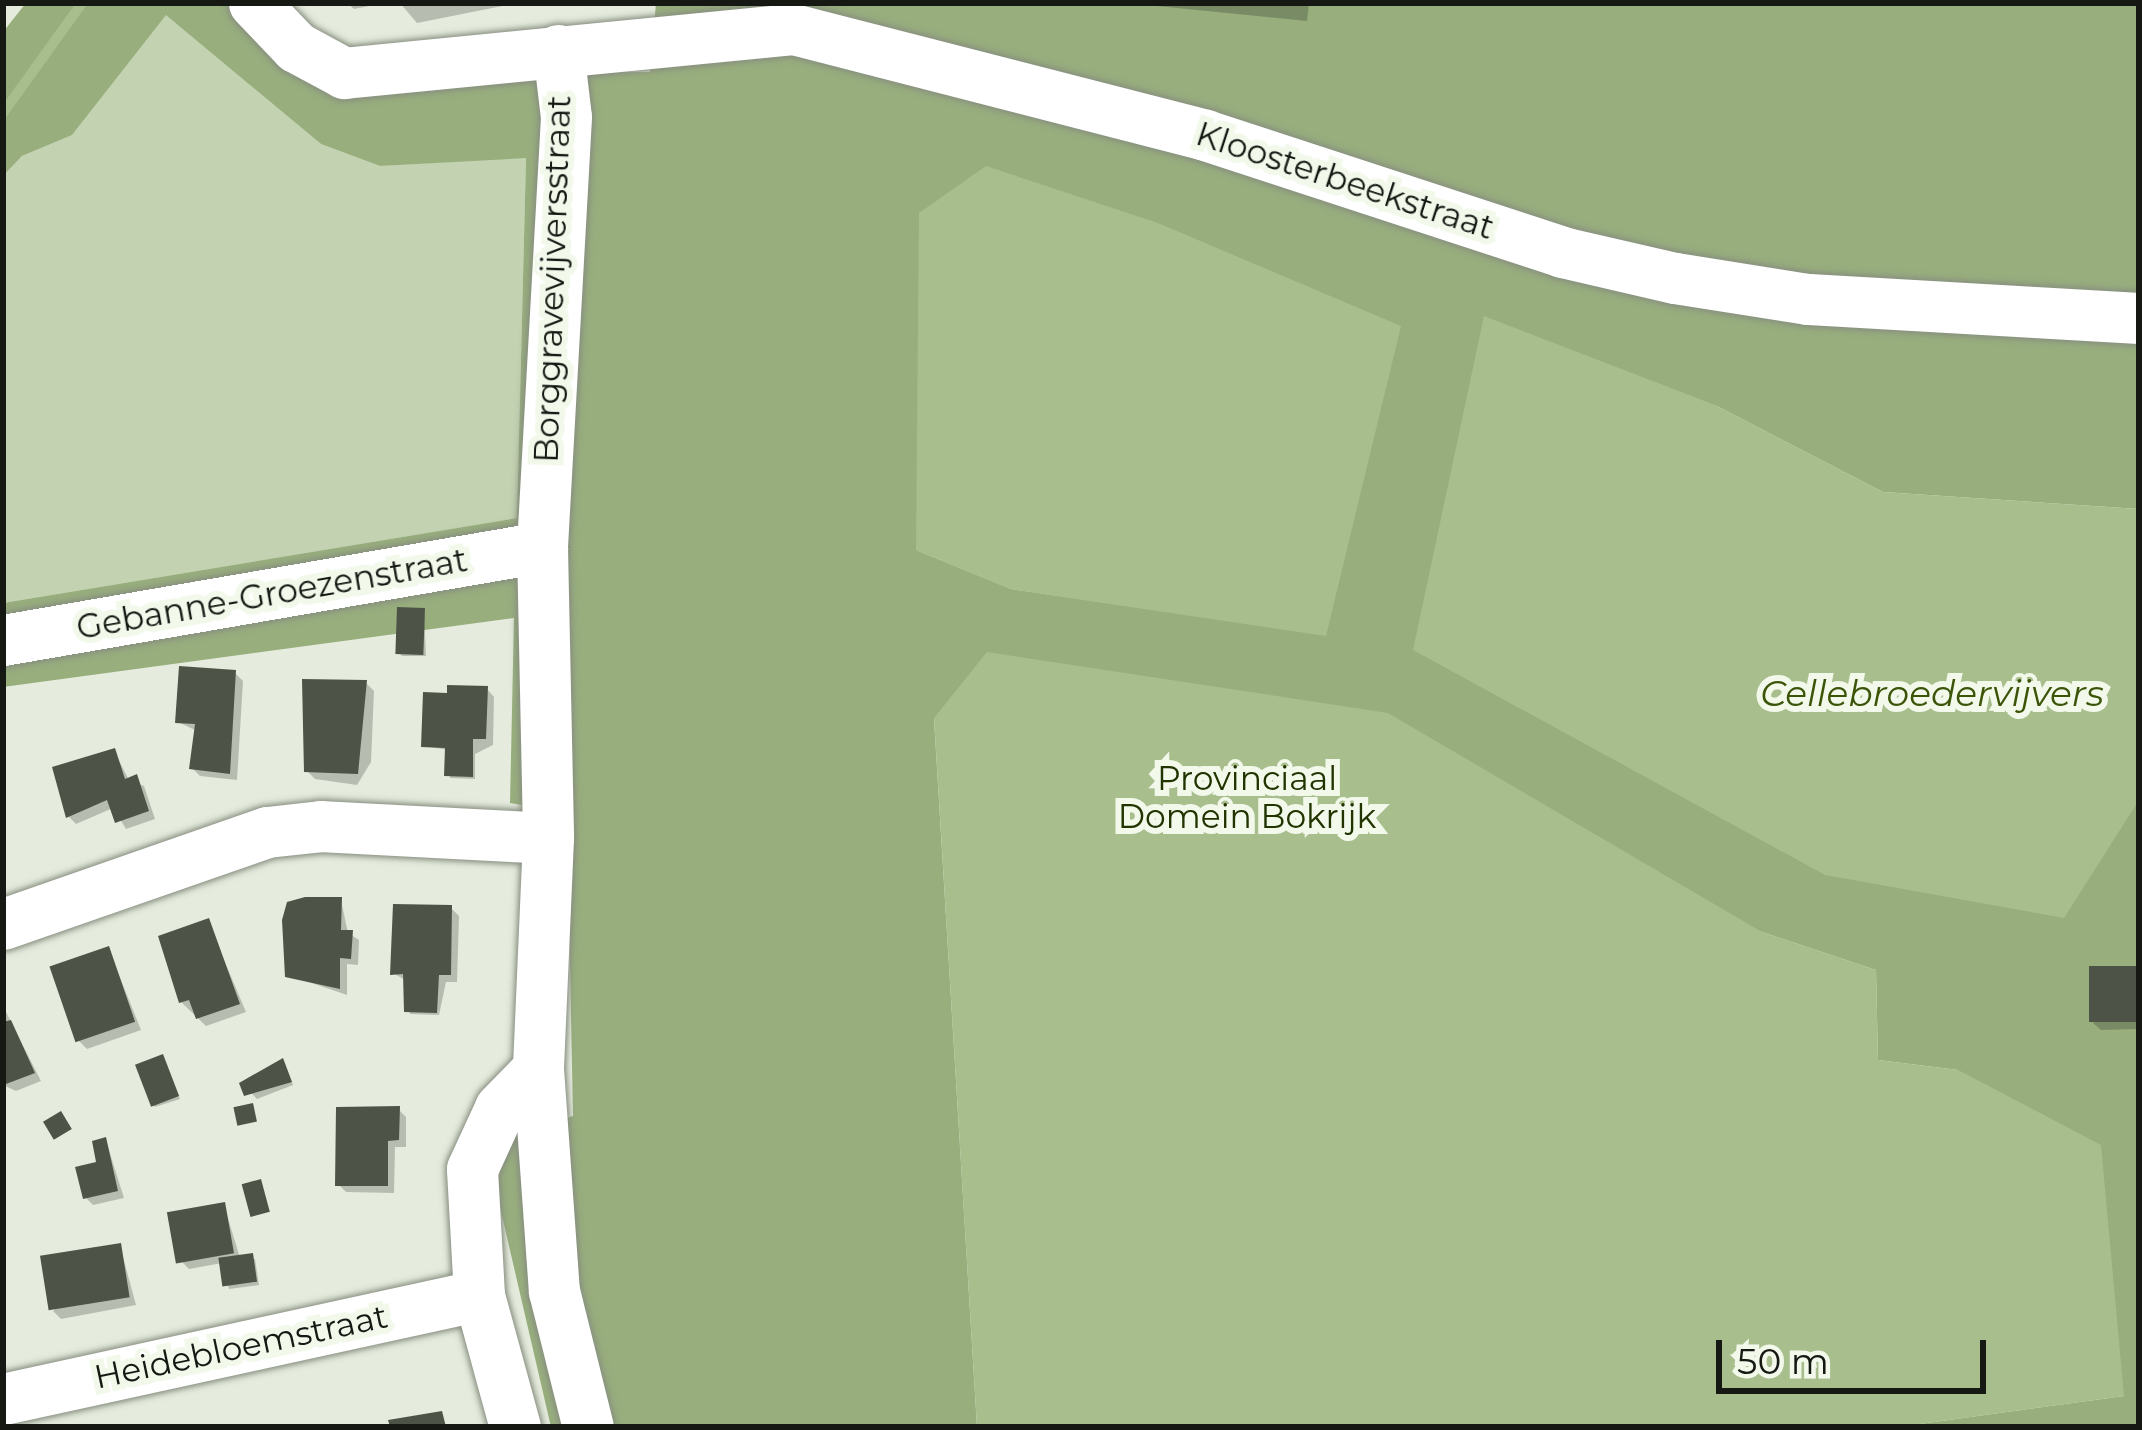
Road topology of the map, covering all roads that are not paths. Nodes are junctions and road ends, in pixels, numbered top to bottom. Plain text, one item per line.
1 (254, 3) edge
2 (558, 50) junction
3 (2139, 318) edge
4 (542, 548) junction
5 (3, 640) edge
6 (548, 838) junction
7 (3, 924) edge
8 (538, 1070) junction
9 (479, 1295) junction
10 (3, 1399) edge
11 (515, 1427) edge
12 (588, 1427) edge

1 - 2 street, Borggravevijversstraat
2 - 3 street, Kloosterbeekstraat
2 - 4 street, Borggravevijversstraat
4 - 5 street, Gebanne-Groezenstraat
4 - 6 street, Borggravevijversstraat
6 - 7 street
6 - 8 street, Borggravevijversstraat
8 - 9 street
8 - 12 street, Borggravevijversstraat
9 - 10 street, Heidebloemstraat
9 - 11 street

